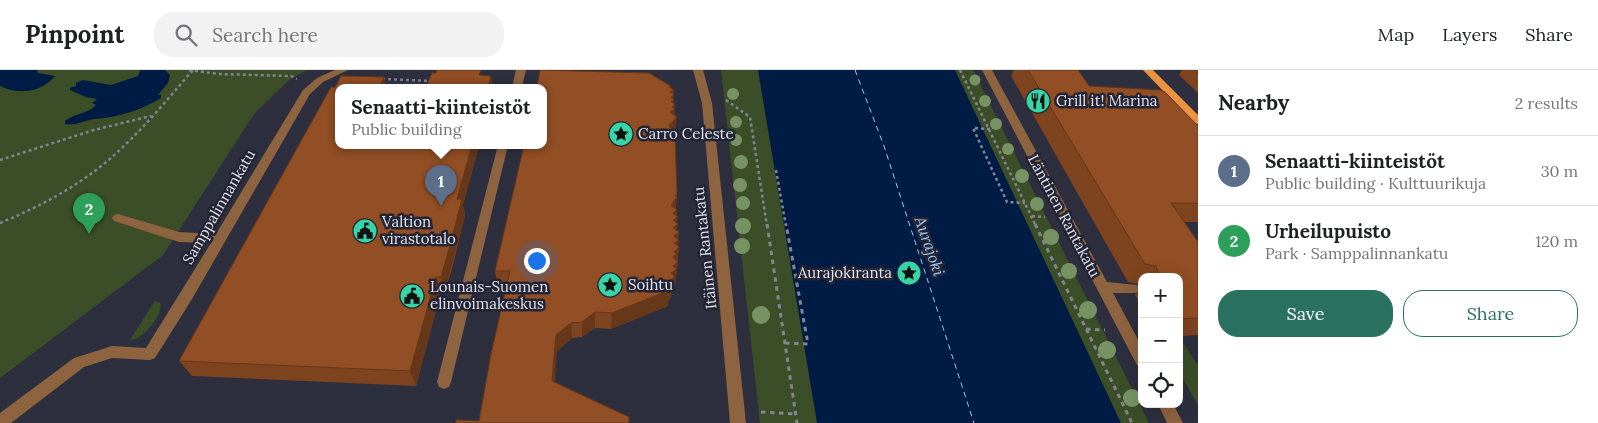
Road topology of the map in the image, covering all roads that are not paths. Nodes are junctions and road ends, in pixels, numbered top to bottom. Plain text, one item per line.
1 (343, 70) edge
2 (521, 70) edge
3 (698, 70) edge
4 (987, 70) edge
5 (1148, 70) edge
6 (518, 84) edge
7 (1198, 121) edge
8 (502, 149) edge
9 (118, 218) dead end
10 (219, 239) junction
11 (1102, 287) junction
12 (1132, 289) dead end
13 (1138, 354) edge
14 (444, 382) dead end
15 (1167, 408) edge
16 (0, 422) edge
17 (738, 423) edge
18 (1175, 423) edge

1 - 10 street, Samppalinnankatu
2 - 6 street
3 - 17 street, Itäinen Rantakatu
4 - 11 street, Läntinen Rantakatu
5 - 7 main road
8 - 14 street
9 - 10 street
10 - 16 street, Samppalinnankatu
11 - 12 street
11 - 13 street, Läntinen Rantakatu
15 - 18 street

